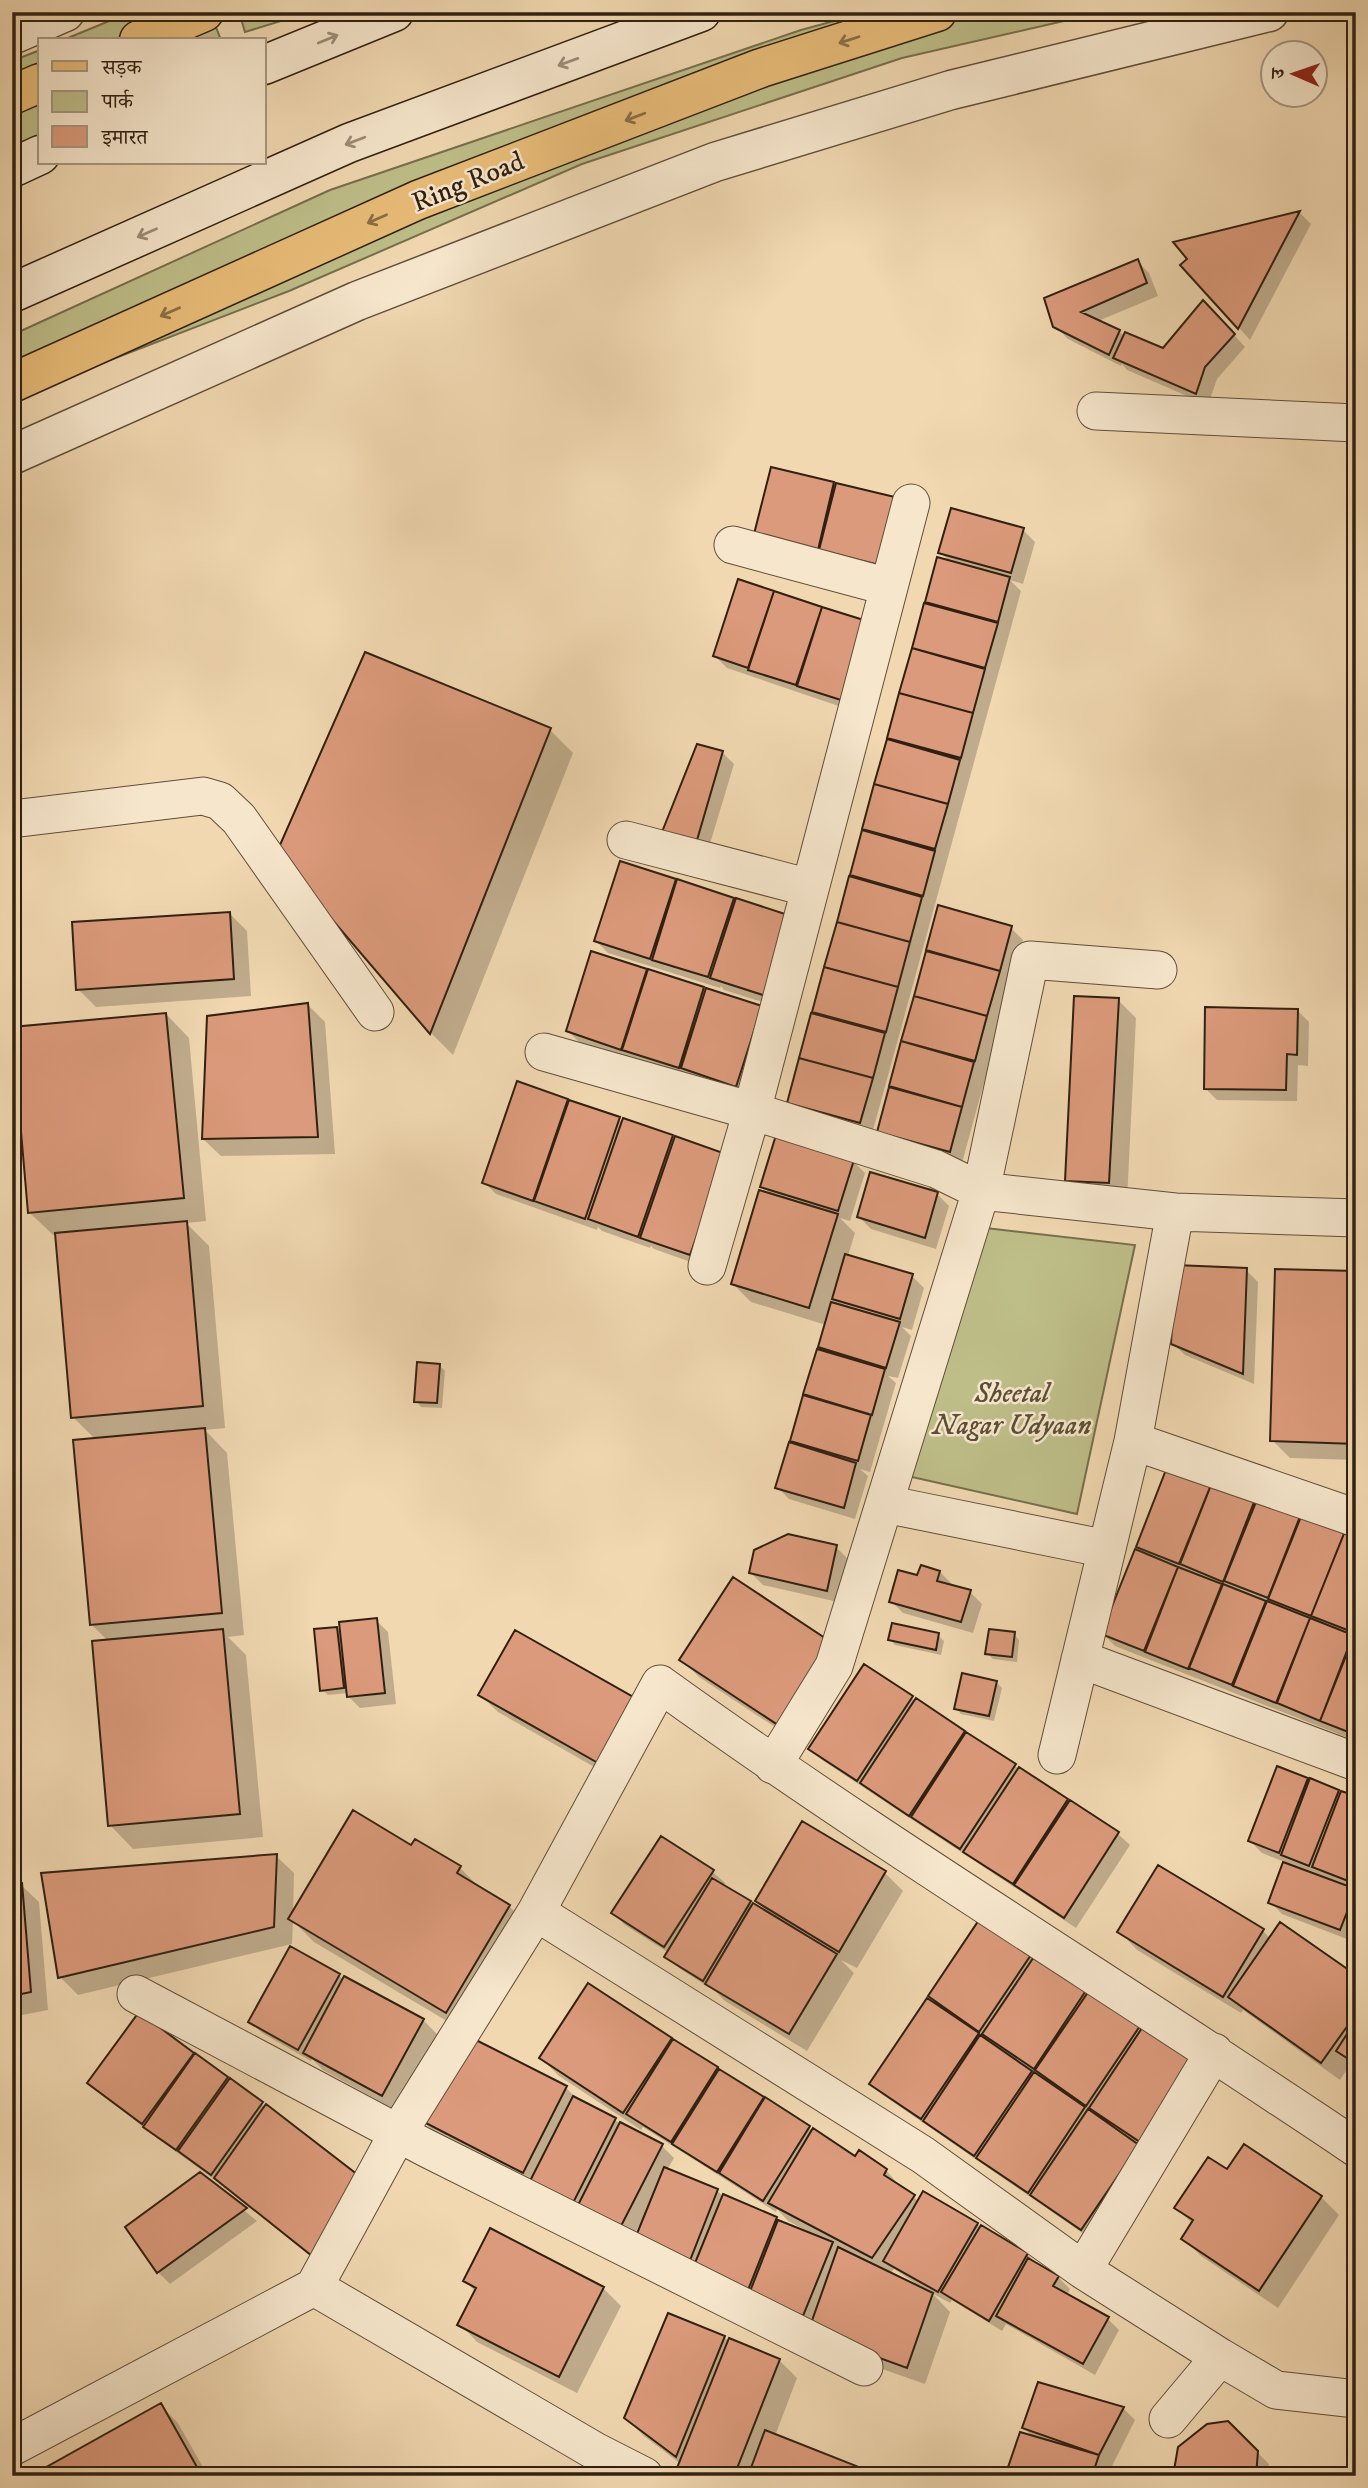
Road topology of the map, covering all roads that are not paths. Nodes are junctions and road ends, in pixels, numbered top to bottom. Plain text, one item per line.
1 (65, 12) edge
2 (204, 12) edge
3 (394, 12) edge
4 (701, 12) edge
5 (937, 12) edge
6 (1269, 12) edge
7 (12, 35) edge
8 (144, 38) edge
9 (266, 64) edge
10 (38, 84) edge
11 (12, 95) edge
12 (38, 156) edge
13 (12, 168) edge
14 (12, 293) edge
15 (12, 383) edge
16 (1096, 411) dead end
17 (1356, 423) edge
18 (12, 455) edge
19 (911, 503) dead end
20 (733, 545) dead end
21 (889, 587) junction
22 (12, 819) edge
23 (626, 840) dead end
24 (810, 888) junction
25 (1158, 970) dead end
26 (375, 1012) dead end
27 (544, 1052) dead end
28 (752, 1111) junction
29 (981, 1191) junction
30 (1175, 1212) junction
31 (1356, 1218) edge
32 (707, 1266) dead end
33 (1133, 1441) junction
34 (885, 1504) junction
35 (1356, 1518) edge
36 (1107, 1549) junction
37 (1080, 1659) junction
38 (1056, 1755) dead end
39 (1356, 1762) edge
40 (773, 1765) junction
41 (536, 1912) junction
42 (136, 1994) dead end
43 (1214, 2052) junction
44 (398, 2133) junction
45 (1356, 2148) edge
46 (1083, 2270) junction
47 (314, 2287) junction
48 (1220, 2357) junction
49 (864, 2367) dead end
50 (1356, 2399) edge
51 (1168, 2419) dead end
52 (12, 2447) edge
53 (644, 2476) edge

1 - 7 street
2 - 8 main road
9 -> 3 street
4 -> 14 street
5 -> 15 main road, Ring Road
6 - 18 street
10 - 11 main road
12 - 13 street
16 - 17 street
19 - 21 street
20 - 21 street
21 - 24 street
22 - 26 street
23 - 24 street
24 - 28 street
25 - 29 street
27 - 28 street
28 - 29 street
28 - 32 street
29 - 30 street
29 - 34 street
30 - 31 street
30 - 33 street
33 - 35 street
33 - 36 street
34 - 36 street
34 - 40 street
36 - 37 street
37 - 38 street
37 - 39 street
40 - 41 street
40 - 43 street
41 - 44 street
41 - 46 street
42 - 44 street
43 - 45 street
43 - 46 street
44 - 47 street
44 - 49 street
46 - 48 street
47 - 52 street
47 - 53 street
48 - 50 street
48 - 51 street

